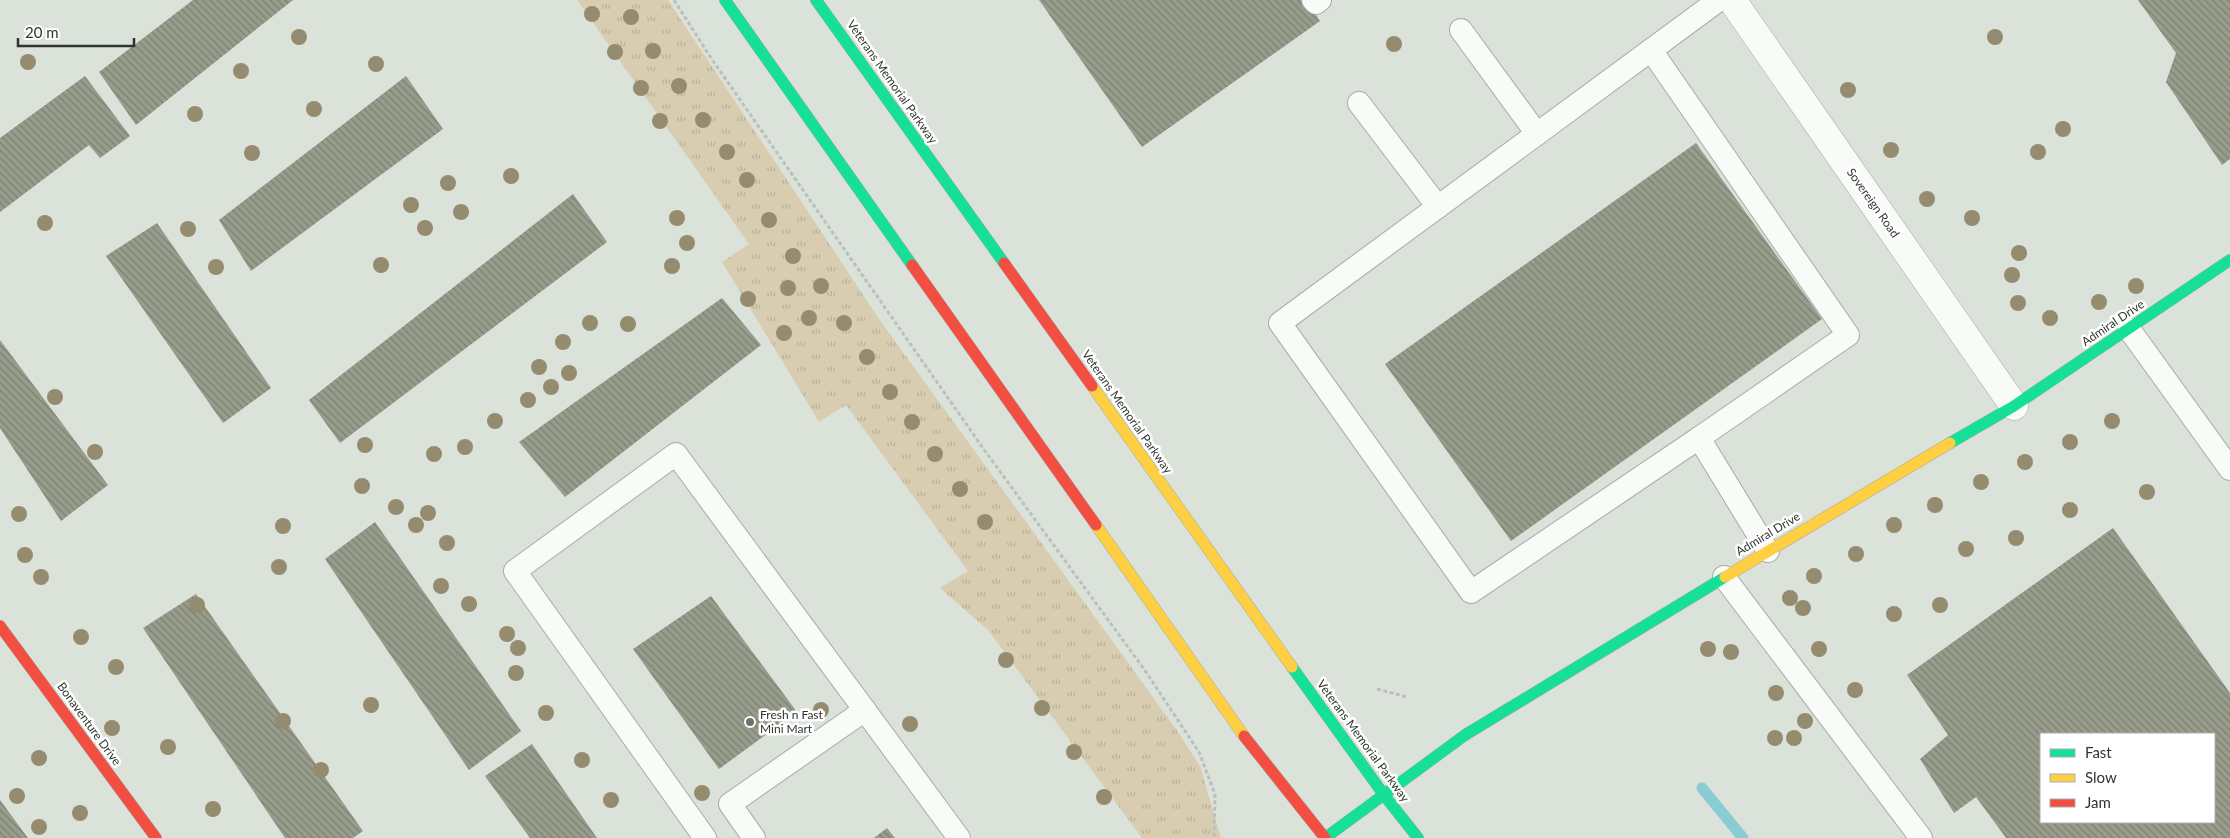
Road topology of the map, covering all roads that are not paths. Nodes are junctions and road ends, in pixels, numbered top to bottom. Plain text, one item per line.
1 (724, 0) edge
2 (816, 0) edge
3 (1313, 0) edge
4 (1320, 0) edge
5 (1719, 0) edge
6 (1732, 0) edge
7 (1462, 30) dead end
8 (1651, 50) junction
9 (1358, 103) dead end
10 (1537, 134) junction
11 (1438, 207) junction
12 (2230, 260) edge
13 (2129, 329) junction
14 (2014, 406) junction
15 (1700, 438) junction
16 (2230, 468) edge
17 (1768, 550) junction
18 (1724, 577) junction
19 (0, 626) edge
20 (865, 710) junction
21 (1384, 796) junction
22 (156, 838) edge
23 (705, 838) edge
24 (754, 838) edge
25 (959, 838) edge
26 (1325, 838) edge
27 (1418, 838) edge
28 (1921, 838) edge

1 - 26 main road
2 - 21 main road, Veterans Memorial Parkway
3 - 4 lane
5 - 8 lane
6 - 14 street, Sovereign Road
7 - 10 lane
8 - 10 lane
8 - 15 lane
9 - 11 lane
10 - 11 lane
11 - 15 lane
12 - 13 main road, Admiral Drive
13 - 14 main road, Admiral Drive
13 - 16 lane
14 - 17 main road, Admiral Drive
15 - 17 lane
17 - 18 main road, Admiral Drive
18 - 21 main road, Admiral Drive
18 - 28 lane
19 - 22 main road, Bonaventure Drive
20 - 23 lane
20 - 24 lane
20 - 25 lane
21 - 26 main road, Admiral Drive
21 - 27 main road, Veterans Memorial Parkway

